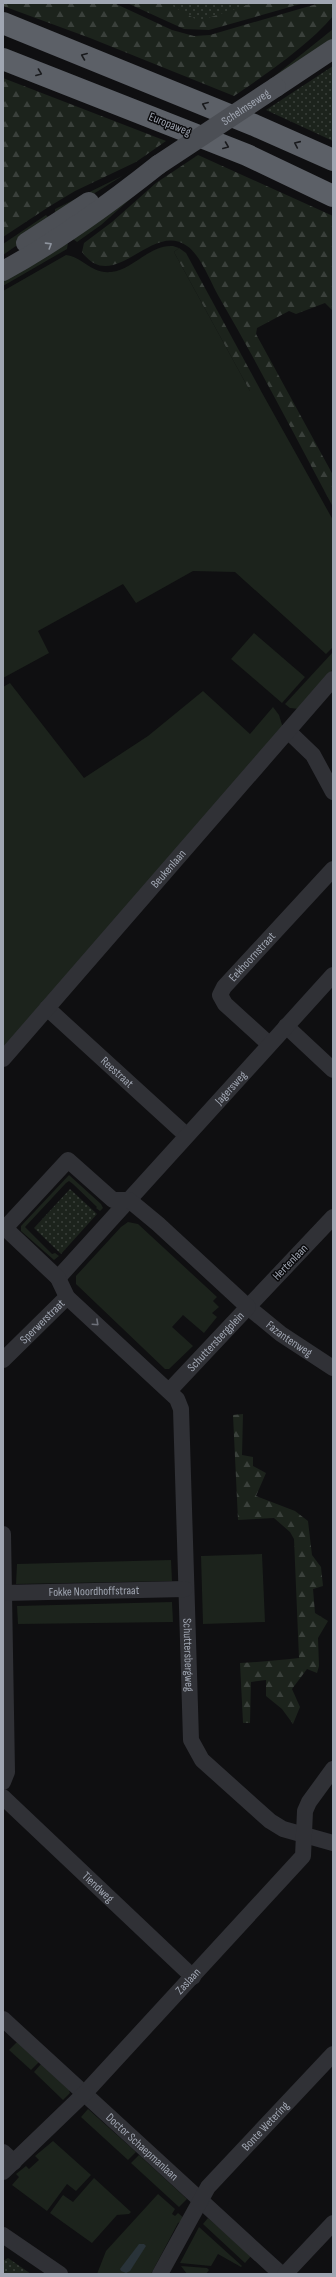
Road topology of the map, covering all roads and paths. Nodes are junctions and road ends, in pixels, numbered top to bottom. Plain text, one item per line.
1 (3, 23) edge
2 (333, 49) edge
3 (3, 59) edge
4 (333, 160) edge
5 (158, 165) junction
6 (333, 196) edge
7 (3, 260) edge
8 (3, 271) edge
9 (333, 679) edge
10 (288, 731) junction
11 (333, 792) edge
12 (333, 869) edge
13 (333, 975) edge
14 (47, 1008) junction
15 (286, 1026) junction
16 (269, 1044) junction
17 (3, 1059) edge
18 (333, 1070) edge
19 (186, 1136) junction
20 (129, 1200) junction
21 (333, 1217) edge
22 (58, 1278) junction
23 (67, 1296) junction
24 (248, 1307) junction
25 (3, 1360) edge
26 (333, 1368) edge
27 (169, 1391) junction
28 (3, 1534) edge
29 (185, 1589) junction
30 (4, 1593) edge
31 (333, 1769) edge
32 (3, 1782) edge
33 (3, 1797) edge
34 (304, 1834) junction
35 (333, 1843) edge
36 (193, 1977) junction
37 (3, 2019) edge
38 (333, 2054) edge
39 (84, 2094) junction
40 (7, 2162) edge
41 (201, 2200) junction
42 (333, 2223) edge
43 (3, 2235) edge
44 (60, 2274) edge
45 (160, 2274) edge
46 (281, 2274) edge
47 (285, 2274) edge

4 -> 1 highway
2 - 5 main road, Schelmseweg, bridge
3 -> 6 highway, Europaweg
5 - 7 main road, Schelmseweg
8 -> 5 main road, Schelmseweg
9 - 10 street, Beukenlaan
10 - 11 street
10 - 14 street, Beukenlaan
12 - 16 street, Eekhoornstraat
13 - 15 street, Jagersweg
14 - 17 street, Beukenlaan
14 - 19 street, Reestraat
15 - 16 street, Jagersweg
15 - 18 street
16 - 19 street, Jagersweg
19 - 20 street, Jagersweg
20 - 22 street
20 - 22 street
20 - 24 street, Schuttersbergplein
21 - 24 street, Hertenlaan
22 - 23 street, Sperwerstraat
23 - 25 street, Sperwerstraat
23 -> 27 street
24 - 26 street, Fazantenweg
24 - 27 street, Schuttersbergplein
27 - 29 street, Schuttersbergweg
28 - 30 street
29 - 30 street, Fokke Noordhoffstraat
29 - 34 street, Schuttersbergweg
30 - 32 street
31 - 34 street, Zaslaan
33 - 36 street, Tiendweg
34 - 35 street, Schuttersbergweg
34 - 36 street, Zaslaan
36 - 39 street, Zaslaan
37 - 39 street, Doctor Schaepmanlaan
38 - 41 street, Bonte Wetering
39 - 40 street, Zaslaan
39 - 41 street, Doctor Schaepmanlaan
41 - 45 street, Bonte Wetering
41 - 46 street, Doctor Schaepmanlaan
42 - 47 street
43 - 44 street

